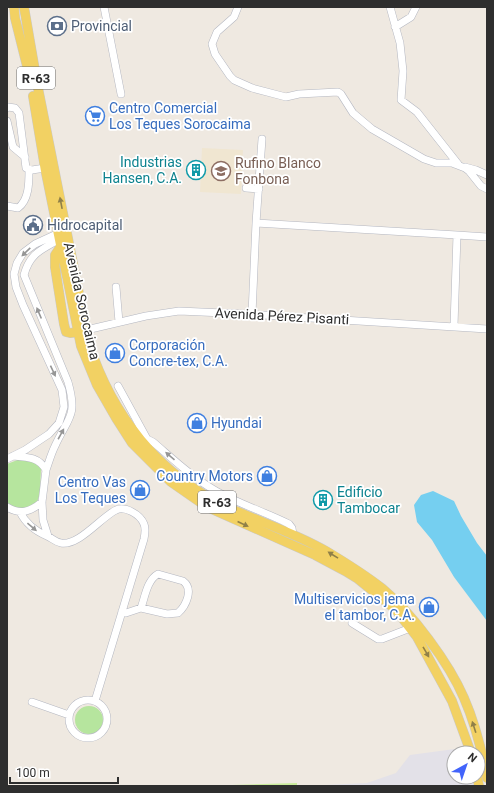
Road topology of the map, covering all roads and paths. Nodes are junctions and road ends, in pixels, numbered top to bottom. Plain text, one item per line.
1 (14, 7) edge
2 (104, 7) edge
3 (238, 7) edge
4 (390, 7) edge
5 (416, 7) edge
6 (27, 10) edge
7 (11, 17) edge
8 (395, 27) junction
9 (121, 94) dead end
10 (7, 108) edge
11 (7, 121) edge
12 (262, 139) dead end
13 (25, 157) junction
14 (460, 165) junction
15 (45, 168) junction
16 (29, 170) junction
17 (487, 175) edge
18 (246, 188) dead end
19 (259, 188) junction
20 (487, 190) edge
21 (7, 206) edge
22 (256, 223) junction
23 (457, 236) junction
24 (487, 237) edge
25 (60, 240) junction
26 (116, 287) dead end
27 (252, 314) junction
28 (120, 322) junction
29 (454, 326) junction
30 (487, 329) edge
31 (82, 331) junction
32 (118, 386) dead end
33 (139, 440) junction
34 (10, 457) edge
35 (46, 470) junction
36 (42, 502) junction
37 (7, 507) edge
38 (20, 512) junction
39 (48, 536) junction
40 (360, 576) junction
41 (141, 608) junction
42 (122, 611) junction
43 (352, 622) dead end
44 (414, 626) junction
45 (94, 701) junction
46 (32, 702) dead end
47 (69, 715) junction
48 (467, 745) edge
49 (487, 778) edge

1 - 7 main road, Avenida Sorocaima / R-63
2 - 9 street
3 - 14 street
4 - 8 street
5 - 8 street
31 -> 6 main road, Avenida Sorocaima / R-63
7 - 15 main road, Avenida Sorocaima / R-63
8 - 14 street
10 - 13 street
11 - 13 street
12 - 19 street
13 - 16 street
14 - 17 street
14 - 20 street
15 - 16 street
15 - 25 main road, Avenida Sorocaima / R-63
16 - 21 street
18 - 19 street
19 - 22 street
22 - 23 street
22 - 27 street
23 - 24 street
23 - 29 street
25 - 31 main road
25 -> 34 street
35 -> 25 street
26 - 28 street
27 - 28 street, Avenida Pérez Pisanti
27 - 29 street, Avenida Pérez Pisanti
28 - 31 street, Avenida Pérez Pisanti
29 - 30 street, Avenida Pérez Pisanti
31 - 33 main road, Avenida Sorocaima / R-63
32 - 33 street
40 -> 33 main road, Avenida Sorocaima / R-63
33 -> 40 main road, Avenida Sorocaima / R-63
34 - 35 street
35 - 36 street
36 - 38 street
36 - 39 street
37 - 38 street
38 -> 39 street
39 - 42 street
40 - 44 main road, Avenida Sorocaima / R-63
41 - 41 street
41 - 42 street
42 - 45 street
43 - 44 street
44 -> 48 main road, Avenida Sorocaima / R-63
49 -> 44 main road, Avenida Sorocaima / R-63
45 - 47 street
45 - 47 street
46 - 47 street

